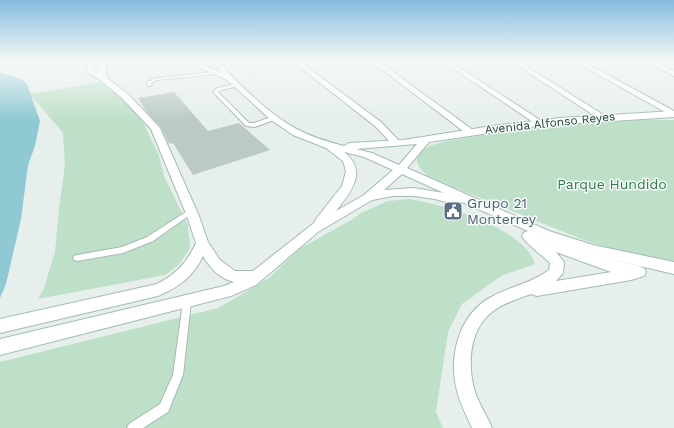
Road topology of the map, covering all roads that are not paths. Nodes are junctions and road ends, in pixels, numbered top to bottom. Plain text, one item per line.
1 (106, 81) edge
2 (151, 81) edge
3 (232, 81) edge
4 (321, 81) edge
5 (404, 81) edge
6 (476, 81) edge
7 (546, 81) edge
8 (614, 81) edge
9 (150, 85) dead end
10 (236, 85) junction
11 (674, 114) edge
12 (602, 116) junction
13 (274, 118) junction
14 (539, 122) junction
15 (470, 132) junction
16 (426, 140) junction
17 (396, 143) junction
18 (328, 145) junction
19 (412, 157) junction
20 (401, 169) junction
21 (424, 179) junction
22 (368, 198) junction
23 (191, 212) junction
24 (314, 229) junction
25 (528, 236) junction
26 (202, 244) junction
27 (594, 256) junction
28 (76, 258) dead end
29 (672, 268) edge
30 (639, 272) junction
31 (255, 277) junction
32 (589, 280) junction
33 (516, 293) junction
34 (187, 302) junction
35 (0, 326) edge
36 (0, 347) edge
37 (133, 428) edge
38 (482, 428) edge

1 - 23 street
2 - 9 lane
3 - 10 street
4 - 17 street
5 - 15 street
6 - 14 street
7 - 12 street
8 - 11 street
10 - 13 street
10 - 13 lane
11 - 12 street, Avenida Alfonso Reyes
12 - 14 street, Avenida Alfonso Reyes
13 - 18 street
14 - 15 street, Avenida Alfonso Reyes
15 - 16 street, Avenida Alfonso Reyes
16 - 17 street, Avenida Alfonso Reyes
16 - 19 street
17 - 18 street, Avenida Alfonso Reyes
18 - 20 street
18 - 24 street
19 - 20 street
19 - 21 street
20 - 21 street
20 - 22 street
21 - 27 street
22 - 24 street
22 - 25 street
23 - 26 street
23 - 28 lane
24 - 31 street
25 - 27 street
25 - 33 street
26 - 31 street
26 - 35 street
27 - 29 street
27 - 30 street
27 - 32 street
29 - 30 street
30 - 32 street
31 - 34 street
32 - 33 street
33 - 38 street
34 - 36 street
34 - 37 lane

